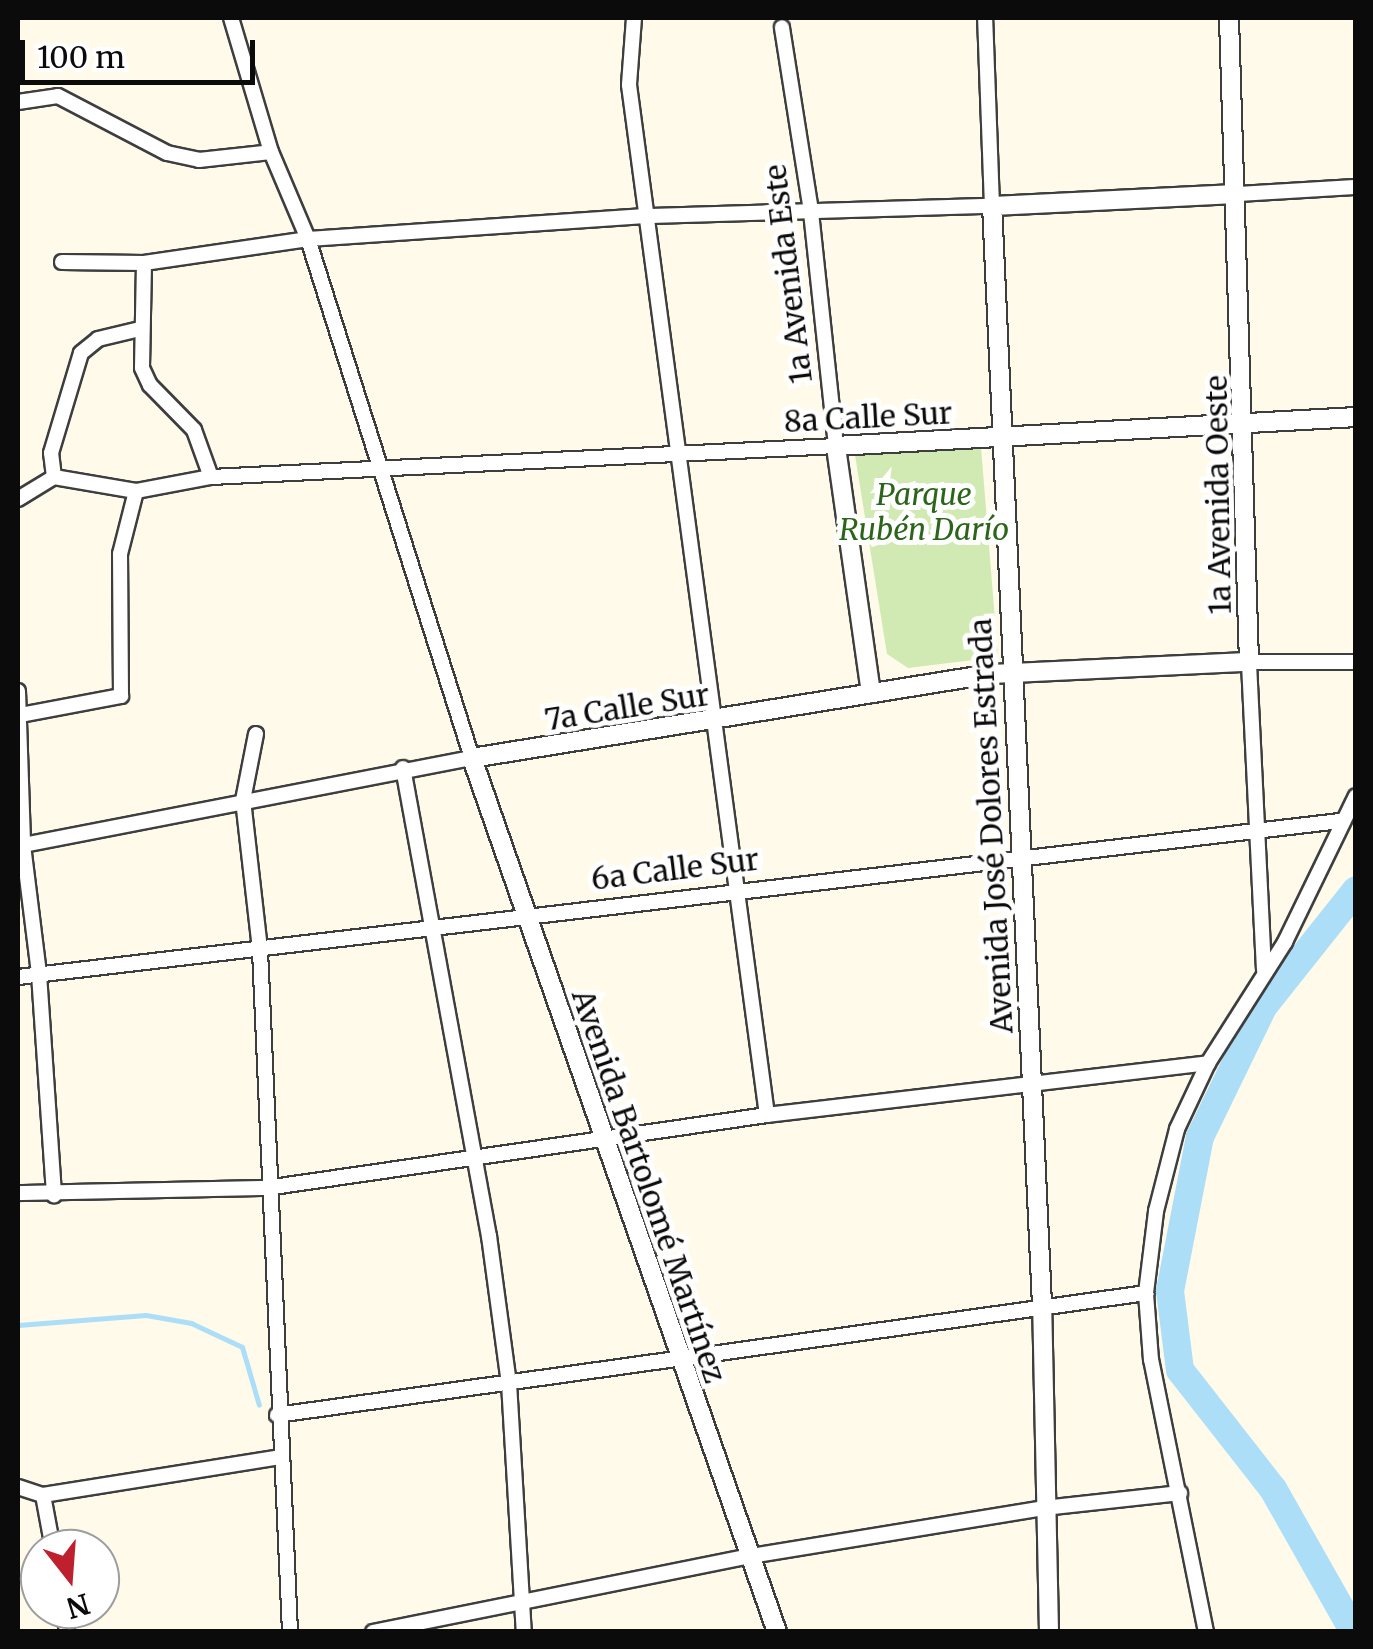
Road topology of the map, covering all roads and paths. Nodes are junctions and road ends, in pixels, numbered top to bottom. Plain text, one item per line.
1 (231, 18) edge
2 (634, 18) edge
3 (985, 18) edge
4 (1229, 18) edge
5 (782, 27) dead end
6 (18, 90) edge
7 (34, 98) junction
8 (18, 102) edge
9 (272, 152) junction
10 (1356, 187) edge
11 (1237, 194) junction
12 (992, 206) junction
13 (811, 211) junction
14 (649, 216) junction
15 (308, 239) junction
16 (62, 262) dead end
17 (144, 263) junction
18 (140, 329) junction
19 (1356, 418) edge
20 (1245, 420) junction
21 (1002, 437) junction
22 (836, 446) junction
23 (679, 456) junction
24 (383, 474) junction
25 (54, 477) junction
26 (211, 477) junction
27 (136, 491) junction
28 (18, 500) edge
29 (1250, 662) junction
30 (1356, 662) edge
31 (1011, 672) junction
32 (18, 691) edge
33 (870, 693) junction
34 (20, 714) edge
35 (714, 722) junction
36 (256, 734) dead end
37 (472, 758) junction
38 (403, 768) junction
39 (1356, 796) edge
40 (243, 800) junction
41 (1340, 821) junction
42 (1254, 830) junction
43 (20, 845) edge
44 (1021, 857) junction
45 (737, 890) junction
46 (526, 914) junction
47 (434, 924) junction
48 (260, 950) junction
49 (1264, 971) junction
50 (39, 974) junction
51 (18, 977) edge
52 (1208, 1063) junction
53 (1031, 1082) junction
54 (767, 1115) junction
55 (604, 1139) junction
56 (476, 1158) junction
57 (266, 1188) junction
58 (18, 1193) edge
59 (54, 1196) junction
60 (1146, 1294) junction
61 (1042, 1305) junction
62 (679, 1358) junction
63 (509, 1382) junction
64 (278, 1415) junction
65 (280, 1457) junction
66 (18, 1487) edge
67 (1180, 1493) junction
68 (44, 1495) junction
69 (1044, 1508) junction
70 (50, 1529) edge
71 (751, 1556) junction
72 (523, 1605) junction
73 (1204, 1631) edge
74 (290, 1632) edge
75 (373, 1632) edge
76 (524, 1632) edge
77 (777, 1632) edge
78 (1050, 1632) edge

1 - 9 street
2 - 14 street
3 - 12 street, Avenida José Dolores Estrada
4 - 11 street, 1a Avenida Oeste
5 - 13 street, 1a Avenida Este
6 - 7 street
7 - 8 street
7 - 9 street
9 - 15 street
10 - 11 street
11 - 12 street
11 - 20 street, 1a Avenida Oeste
12 - 13 street
12 - 21 street, Avenida José Dolores Estrada
13 - 14 street
13 - 22 street, 1a Avenida Este
14 - 15 street
14 - 23 street
15 - 17 street
15 - 24 street
16 - 17 street
17 - 18 street
18 - 25 street
18 - 26 street
19 - 20 street, 8a Calle Sur
20 - 21 street, 8a Calle Sur
20 - 29 street, 1a Avenida Oeste
21 - 22 street, 8a Calle Sur
21 - 31 street, Avenida José Dolores Estrada
22 - 23 street, 8a Calle Sur
22 - 33 street, 1a Avenida Este
23 - 24 street, 8a Calle Sur
23 - 35 street
24 - 26 street, 8a Calle Sur
24 - 37 street
25 - 27 street
25 - 28 street
26 - 27 street, 8a Calle Sur
27 - 34 street
29 - 30 street
29 - 31 street, 7a Calle Sur
29 - 42 street, 1a Avenida Oeste
31 - 33 street, 7a Calle Sur
31 - 44 street, Avenida José Dolores Estrada
32 - 34 street
33 - 35 street, 7a Calle Sur
34 - 43 street
35 - 37 street, 7a Calle Sur
35 - 45 street
36 - 40 street
37 - 38 street, 7a Calle Sur
37 - 46 street, Avenida Bartolomé Martínez
38 - 40 street, 7a Calle Sur
38 - 47 street
39 - 41 street
40 - 43 street, 7a Calle Sur
40 - 48 street
41 - 42 street, 6a Calle Sur
41 - 49 street
42 - 44 street, 6a Calle Sur
42 - 49 street, 1a Avenida Oeste
43 - 50 street
44 - 45 street, 6a Calle Sur
44 - 53 street, Avenida José Dolores Estrada
45 - 46 street, 6a Calle Sur
45 - 54 street
46 - 47 street, 6a Calle Sur
46 - 55 street, Avenida Bartolomé Martínez
47 - 48 street, 6a Calle Sur
47 - 56 street
48 - 50 street, 6a Calle Sur
48 - 57 street
49 - 52 street
50 - 51 street, 6a Calle Sur
50 - 59 street
52 - 53 street
52 - 60 street
53 - 54 street
53 - 61 street, Avenida José Dolores Estrada
54 - 55 street
55 - 56 street
55 - 62 street, Avenida Bartolomé Martínez
56 - 57 street
56 - 63 street
57 - 59 street
57 - 64 street
58 - 59 street
60 - 61 street
60 - 67 street
61 - 62 street
61 - 69 street, Avenida José Dolores Estrada
62 - 63 street
62 - 71 street, Avenida Bartolomé Martínez
63 - 64 street
63 - 72 street
64 - 65 street
65 - 68 street
65 - 74 street
66 - 68 street
67 - 69 street
67 - 73 street
68 - 70 street
69 - 71 street
69 - 78 street, Avenida José Dolores Estrada
71 - 72 street
71 - 77 street, Avenida Bartolomé Martínez
72 - 75 street
72 - 76 street

